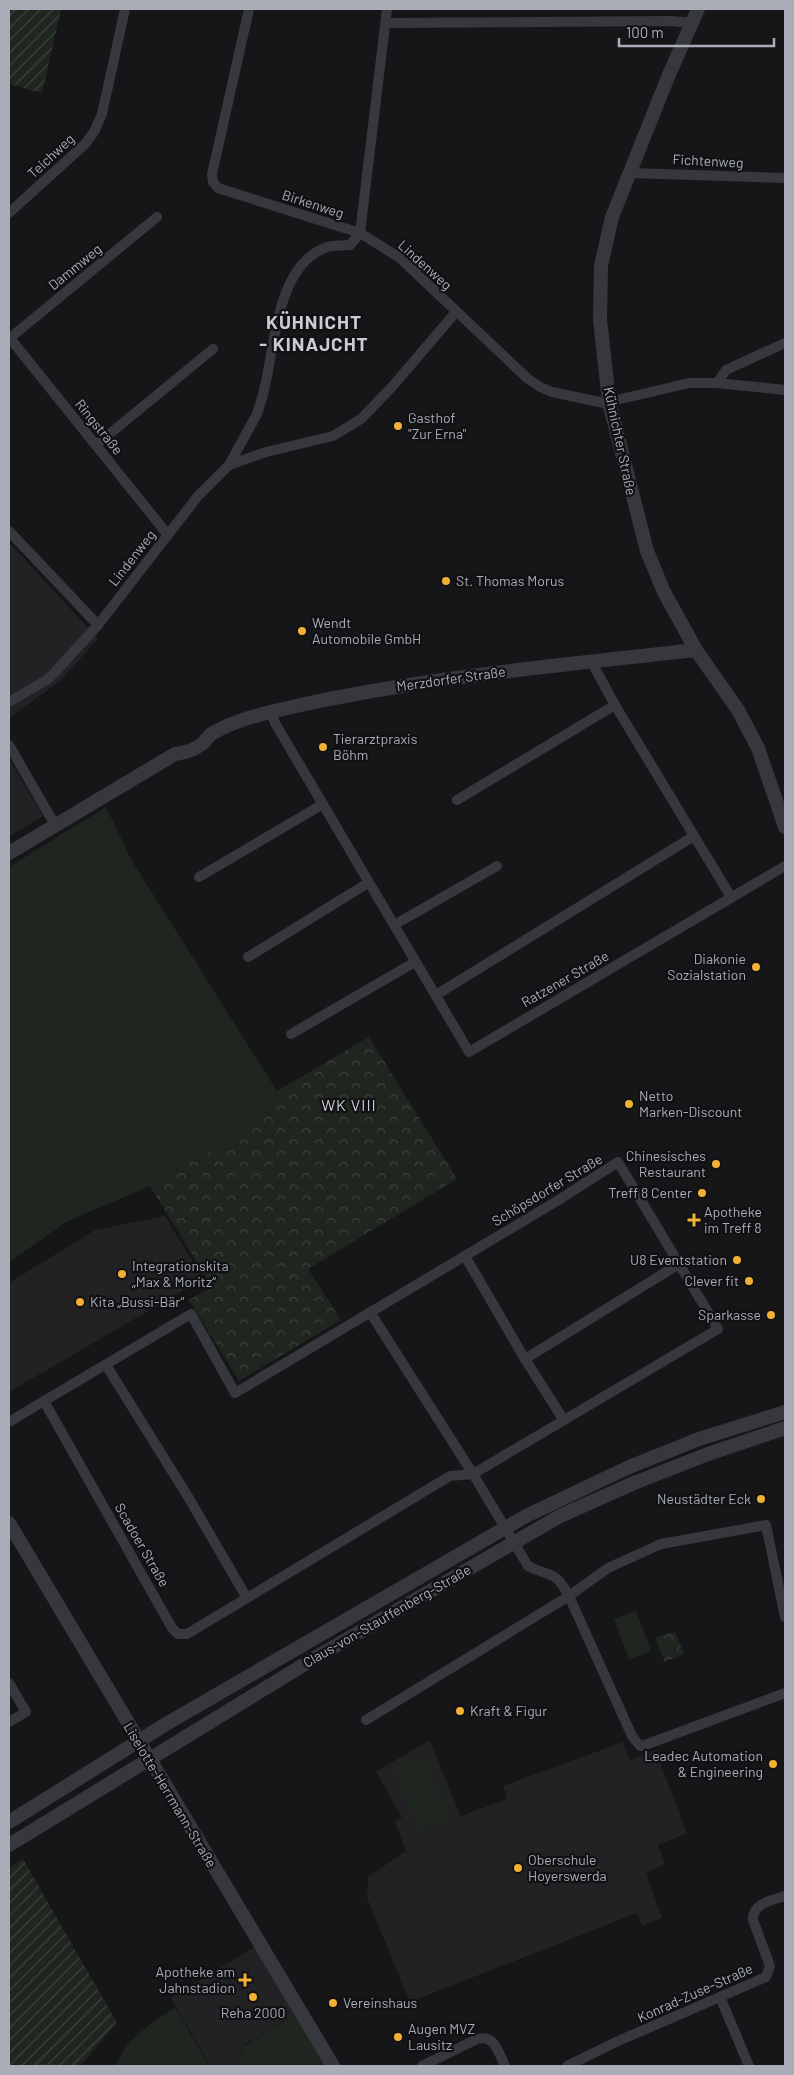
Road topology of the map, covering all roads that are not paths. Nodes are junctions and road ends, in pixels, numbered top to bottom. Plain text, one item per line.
1 (125, 9) edge
2 (249, 9) edge
3 (387, 9) edge
4 (698, 9) edge
5 (386, 23) junction
6 (692, 23) junction
7 (630, 173) junction
8 (785, 178) edge
9 (10, 210) edge
10 (157, 217) dead end
11 (360, 233) junction
12 (456, 312) junction
13 (9, 338) edge
14 (785, 343) edge
15 (213, 349) dead end
16 (717, 382) junction
17 (785, 390) edge
18 (610, 402) junction
19 (244, 438) junction
20 (96, 445) junction
21 (258, 455) junction
22 (230, 465) junction
23 (9, 531) edge
24 (168, 535) junction
25 (98, 625) junction
26 (696, 650) junction
27 (591, 661) junction
28 (9, 702) edge
29 (615, 705) junction
30 (271, 712) junction
31 (9, 745) edge
32 (457, 800) dead end
33 (323, 804) junction
34 (55, 825) junction
35 (785, 827) edge
36 (694, 836) junction
37 (9, 853) edge
38 (497, 866) dead end
39 (785, 866) edge
40 (199, 877) dead end
41 (368, 883) junction
42 (732, 897) junction
43 (394, 925) junction
44 (248, 957) dead end
45 (415, 962) junction
46 (436, 995) junction
47 (291, 1034) dead end
48 (465, 1256) junction
49 (679, 1264) junction
50 (370, 1312) junction
51 (525, 1359) junction
52 (106, 1365) junction
53 (44, 1401) junction
54 (785, 1412) edge
55 (564, 1420) junction
56 (9, 1422) edge
57 (785, 1428) edge
58 (474, 1474) junction
59 (9, 1523) edge
60 (504, 1528) junction
61 (513, 1542) junction
62 (569, 1596) junction
63 (247, 1598) junction
64 (785, 1617) edge
65 (9, 1684) edge
66 (785, 1693) edge
67 (366, 1720) dead end
68 (9, 1722) edge
69 (138, 1741) junction
70 (150, 1759) junction
71 (9, 1822) edge
72 (9, 1845) edge
73 (785, 1896) edge
74 (720, 1997) junction
75 (332, 2066) edge
76 (422, 2066) edge
77 (505, 2066) edge
78 (570, 2066) edge
79 (749, 2066) edge

1 - 9 street, Teichweg
2 - 11 street, Birkenweg
3 - 5 street, Birkenweg
4 - 6 street, Kühnichter Straße
5 - 6 street
5 - 11 street, Birkenweg
6 - 7 street, Kühnichter Straße
7 - 8 street, Fichtenweg
7 - 18 street, Kühnichter Straße
10 - 13 street, Dammweg
11 - 12 street, Lindenweg
11 - 19 street, Lindenweg
12 - 18 street, Lindenweg
12 - 21 street, Lindenweg
13 - 20 street, Ringstraße
14 - 16 street
15 - 20 street
16 - 17 street, Lindenweg
16 - 18 street, Lindenweg
18 - 26 street, Kühnichter Straße
19 - 21 street
19 - 22 street, Lindenweg
20 - 24 street, Ringstraße
21 - 22 street, Lindenweg
22 - 24 street, Lindenweg
23 - 25 street
24 - 25 street, Lindenweg
25 - 28 street, Lindenweg
26 - 27 street, Merzdorfer Straße
26 - 35 street, Kühnichter Straße
27 - 29 street
27 - 30 street, Merzdorfer Straße
29 - 32 street
29 - 36 street
30 - 33 street, Ratzener Straße
30 - 34 street, Merzdorfer Straße
31 - 34 street
33 - 40 street
33 - 41 street, Ratzener Straße
34 - 37 street, Merzdorfer Straße
36 - 42 street
36 - 46 street
38 - 43 street
39 - 42 street, Ratzener Straße
41 - 43 street, Ratzener Straße
41 - 44 street
42 - 46 street, Ratzener Straße
43 - 45 street, Ratzener Straße
45 - 46 street, Ratzener Straße
45 - 47 street
48 - 49 street, Schöpsdorfer Straße
48 - 50 street, Schöpsdorfer Straße
48 - 51 street
49 - 51 street
49 - 55 street, Schöpsdorfer Straße
50 - 52 street, Schöpsdorfer Straße
50 - 58 street
51 - 55 street
52 - 53 street
52 - 63 street
53 - 56 street
53 - 63 street, Scadoer Straße
54 - 60 street, Claus-von-Stauffenberg-Straße
55 - 58 street, Schöpsdorfer Straße
57 - 61 street, Claus-von-Stauffenberg-Straße
58 - 60 street
58 - 63 street, Scadoer Straße
59 - 69 street, Liselotte-Herrmann-Straße
60 - 61 street
60 - 69 street, Claus-von-Stauffenberg-Straße
61 - 62 street
61 - 70 street, Claus-von-Stauffenberg-Straße
62 - 64 street
62 - 66 street
62 - 67 street
65 - 68 street
69 - 70 street, Liselotte-Herrmann-Straße
69 - 71 street, Claus-von-Stauffenberg-Straße
70 - 72 street, Claus-von-Stauffenberg-Straße
70 - 75 street, Liselotte-Herrmann-Straße
73 - 74 street, Konrad-Zuse-Straße
74 - 78 street, Konrad-Zuse-Straße
74 - 79 street
76 - 77 street

